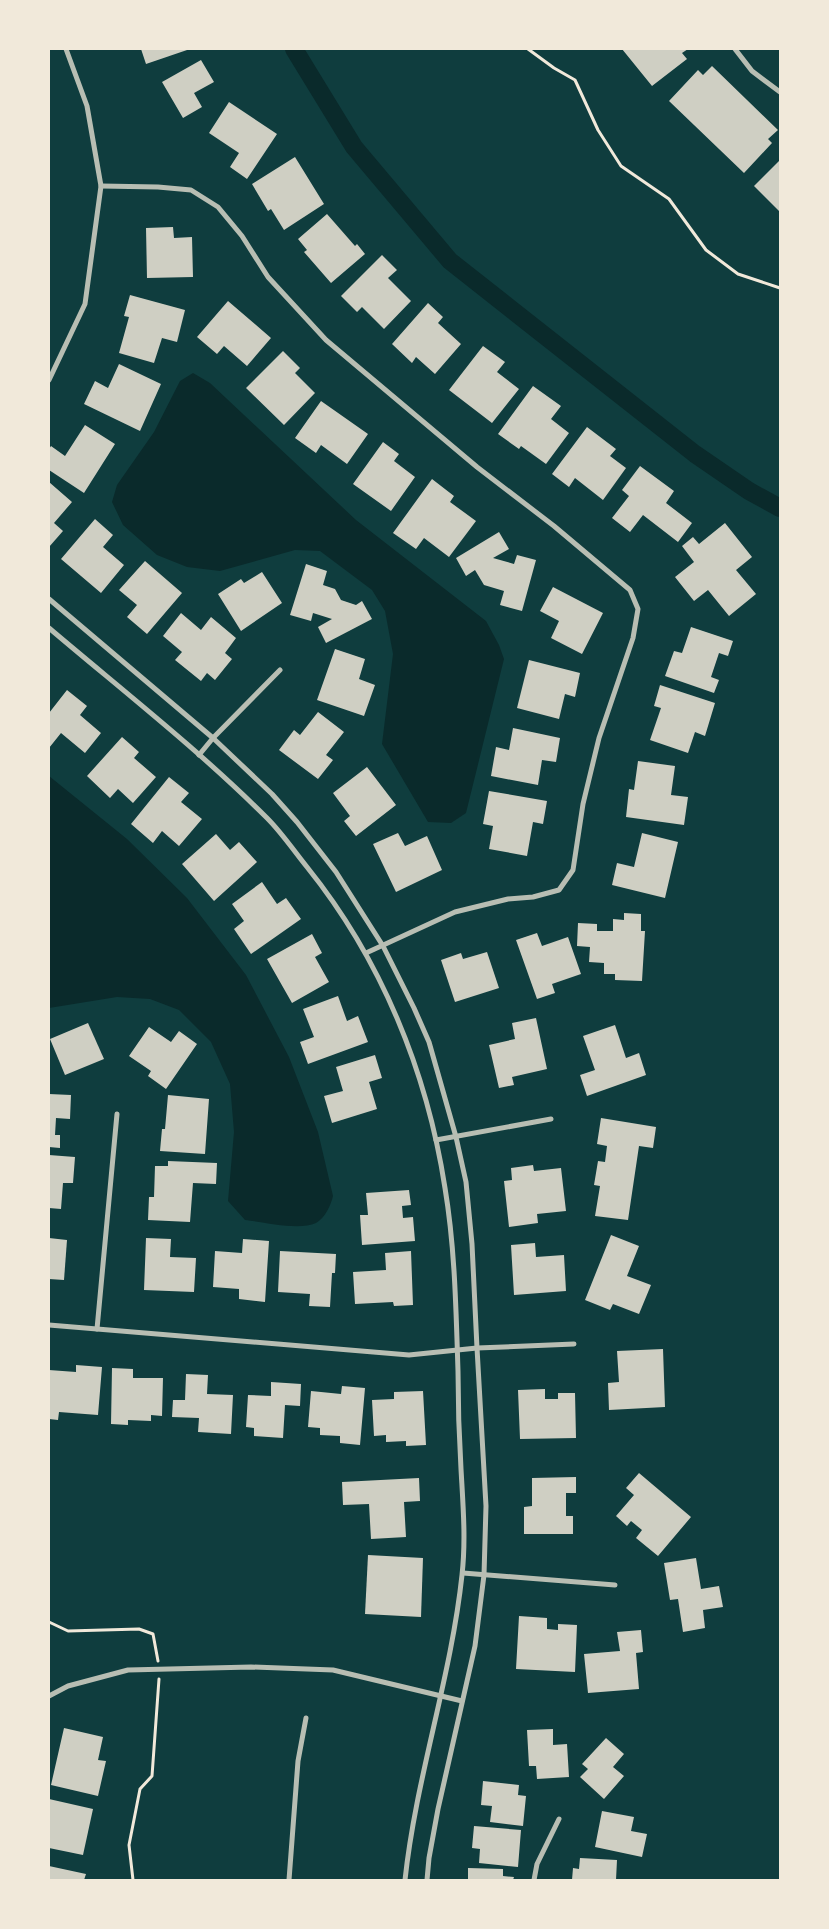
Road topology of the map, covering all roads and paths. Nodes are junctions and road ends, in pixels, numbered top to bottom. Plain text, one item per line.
1 (66, 49) edge
2 (528, 49) edge
3 (735, 49) edge
4 (780, 92) edge
5 (101, 186) junction
6 (780, 288) edge
7 (49, 380) edge
8 (49, 599) edge
9 (49, 628) edge
10 (280, 670) dead end
11 (212, 738) junction
12 (199, 755) junction
13 (383, 946) junction
14 (366, 953) junction
15 (117, 1114) dead end
16 (551, 1119) dead end
17 (456, 1137) junction
18 (436, 1140) junction
19 (49, 1325) edge
20 (98, 1329) junction
21 (574, 1344) dead end
22 (476, 1348) junction
23 (457, 1350) junction
24 (463, 1573) junction
25 (484, 1575) junction
26 (615, 1585) dead end
27 (49, 1622) edge
28 (160, 1670) junction
29 (49, 1696) edge
30 (440, 1696) junction
31 (462, 1701) junction
32 (306, 1718) dead end
33 (559, 1819) dead end
34 (133, 1880) edge
35 (289, 1880) edge
36 (405, 1880) edge
37 (427, 1880) edge
38 (534, 1880) edge

1 - 5 street
2 - 6 path
3 - 4 street
5 - 7 street
5 - 13 street
8 - 11 street
9 - 12 street
10 - 11 street
11 - 12 street
11 - 13 street
12 - 14 street
13 - 14 street
13 - 17 street
14 - 18 street
15 - 20 street
16 - 17 street
17 - 18 street
17 - 22 street
18 - 23 street
19 - 20 street
20 - 23 street
21 - 22 street
22 - 23 street
22 - 25 street
23 - 24 street
24 - 25 street
24 - 30 street
25 - 26 street
25 - 31 street
27 - 28 path
28 - 29 street
28 - 30 street
28 - 34 path
30 - 31 street
30 - 36 street
31 - 37 street
32 - 35 street
33 - 38 street

